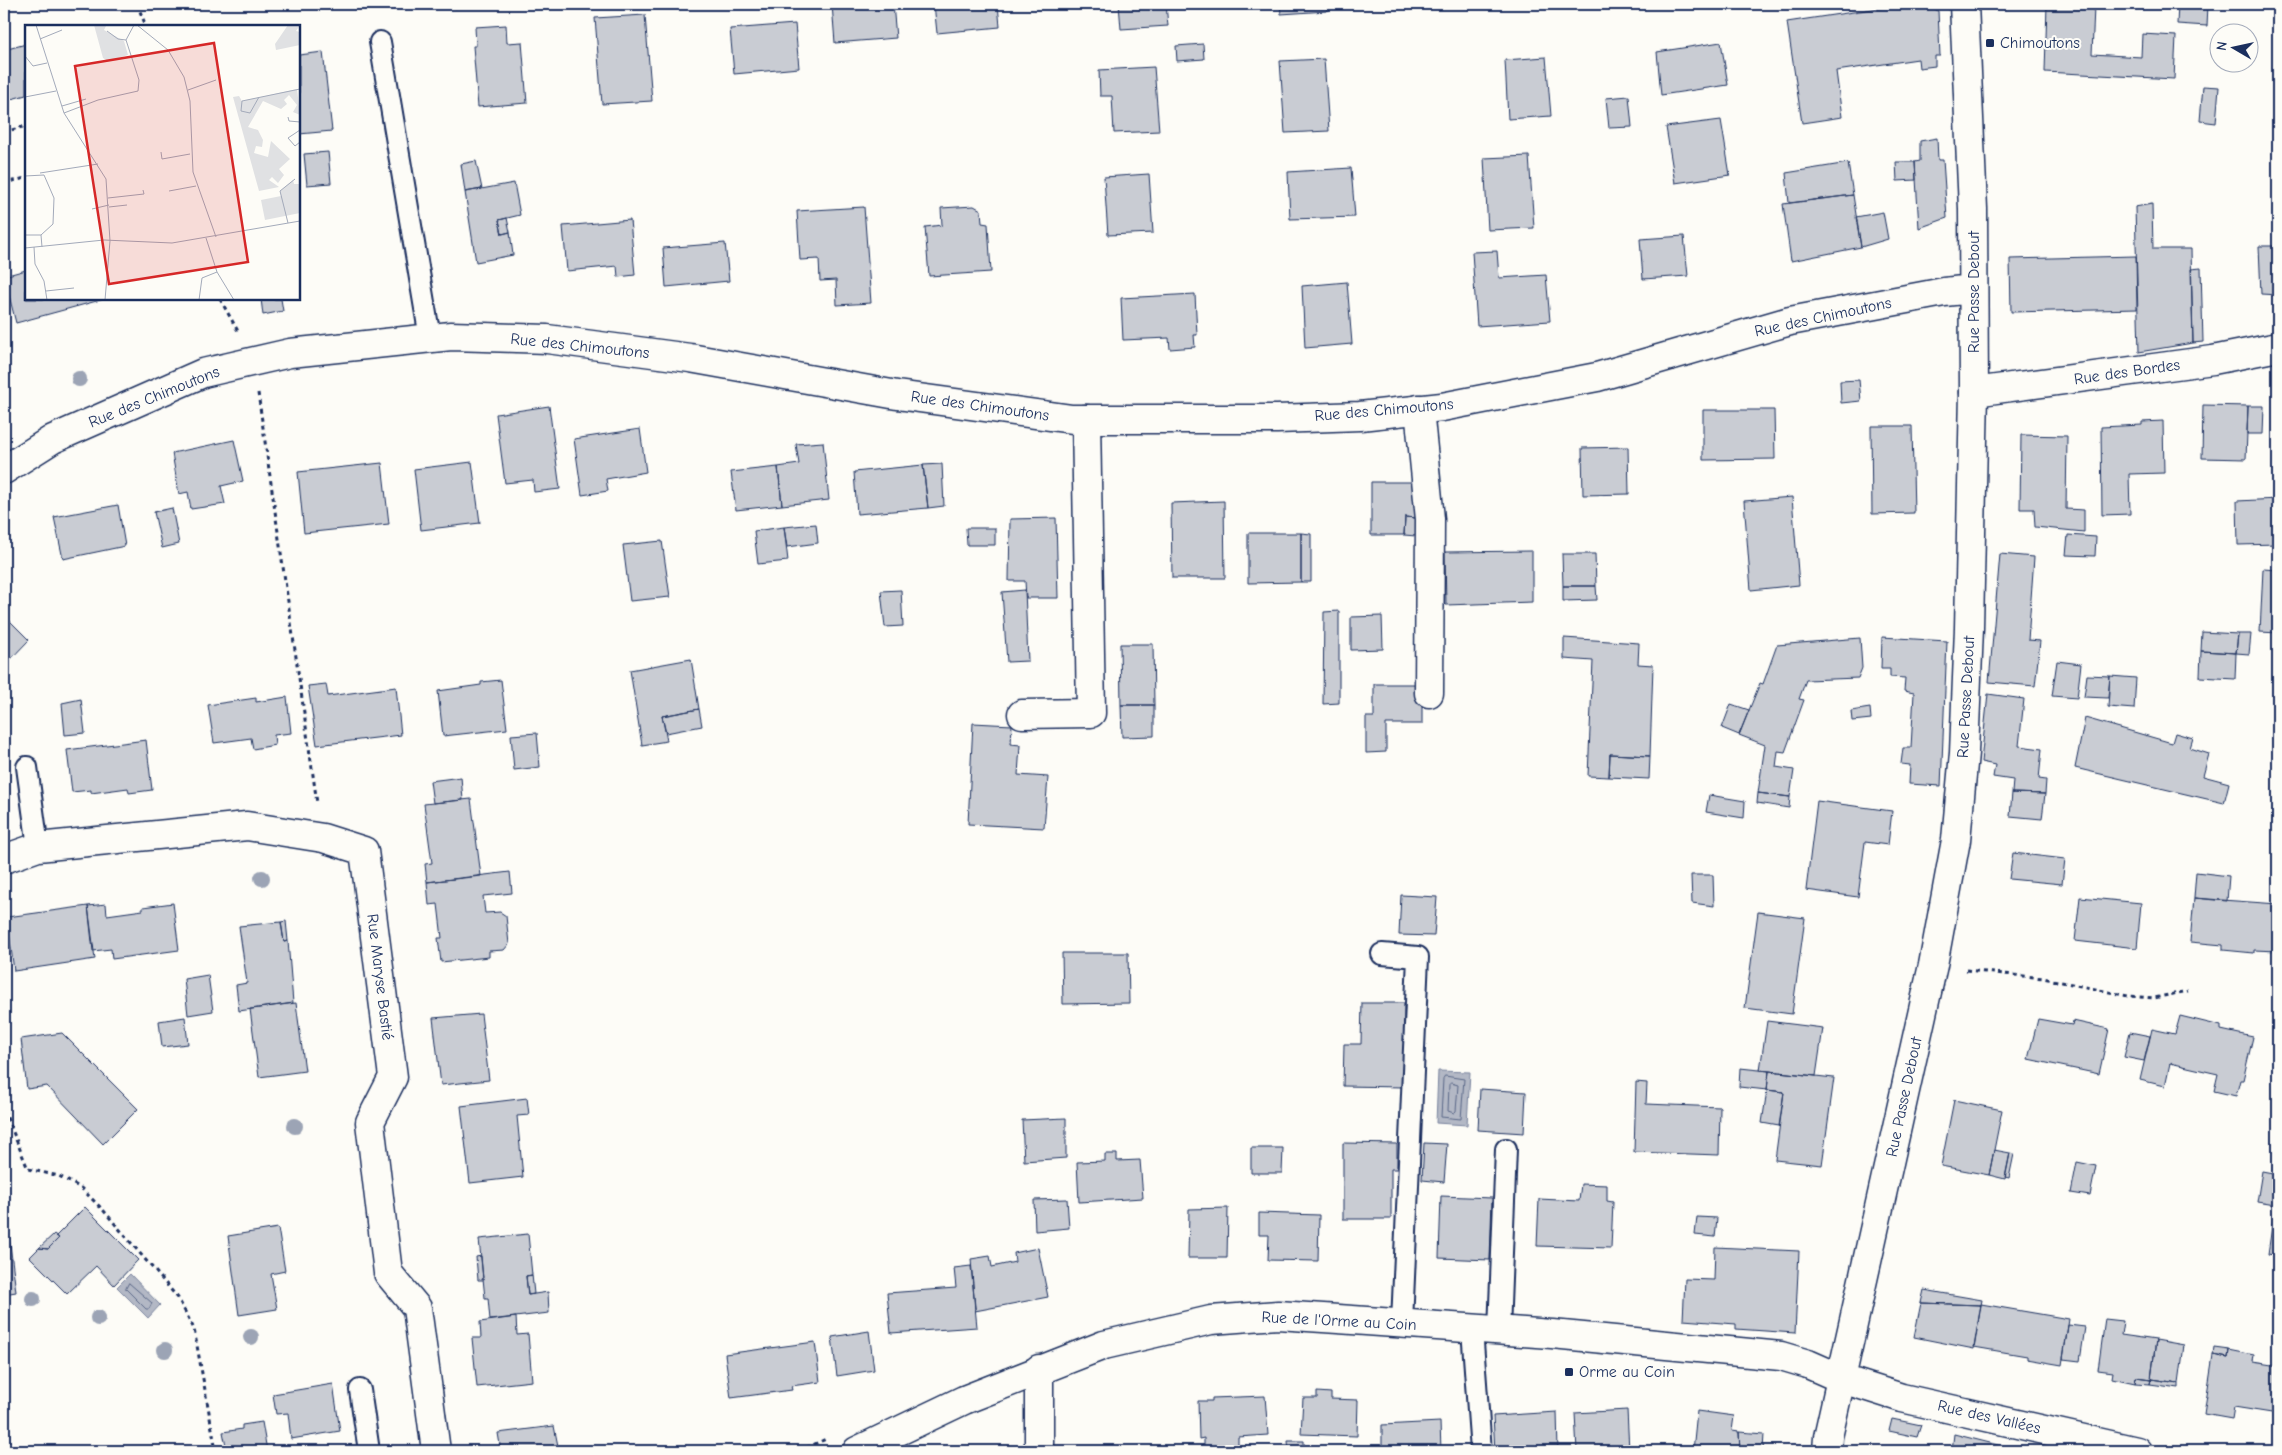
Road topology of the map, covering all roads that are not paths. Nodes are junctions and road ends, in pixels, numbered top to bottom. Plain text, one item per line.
1 (1964, 4) edge
2 (380, 42) dead end
3 (1973, 289) junction
4 (430, 338) junction
5 (2278, 347) edge
6 (1974, 392) junction
7 (1419, 409) junction
8 (1086, 419) junction
9 (4, 470) edge
10 (1429, 693) dead end
11 (1022, 714) dead end
12 (27, 767) dead end
13 (38, 847) junction
14 (4, 859) edge
15 (1382, 954) dead end
16 (1506, 1149) dead end
17 (1402, 1324) junction
18 (1472, 1329) junction
19 (1499, 1331) junction
20 (1039, 1370) junction
21 (1842, 1379) junction
22 (360, 1390) dead end
23 (368, 1451) edge
24 (436, 1451) edge
25 (856, 1451) edge
26 (1039, 1451) edge
27 (1481, 1451) edge
28 (1827, 1451) edge
29 (2137, 1451) edge

1 - 3 main road, Rue Passe Debout
2 - 4 lane
3 - 6 main road, Rue Passe Debout
3 - 7 main road, Rue des Chimoutons
4 - 8 main road, Rue des Chimoutons
4 - 9 main road, Rue des Chimoutons
5 - 6 main road, Rue des Bordes
6 - 21 main road, Rue Passe Debout
7 - 8 main road, Rue des Chimoutons
7 - 10 main road
8 - 11 main road
12 - 13 lane
13 - 14 main road, Rue Maryse Bastié
13 - 24 main road, Rue Maryse Bastié
15 - 17 lane
16 - 19 lane
17 - 18 main road, Rue de l'Orme au Coin
17 - 20 main road, Rue de l'Orme au Coin
18 - 19 main road, Rue de l'Orme au Coin
18 - 27 lane
19 - 21 main road, Rue de l'Orme au Coin
20 - 25 main road, Rue de l'Orme au Coin
20 - 26 main road
21 - 28 main road, Rue Passe Debout
21 - 29 main road, Rue des Vallées
22 - 23 lane

